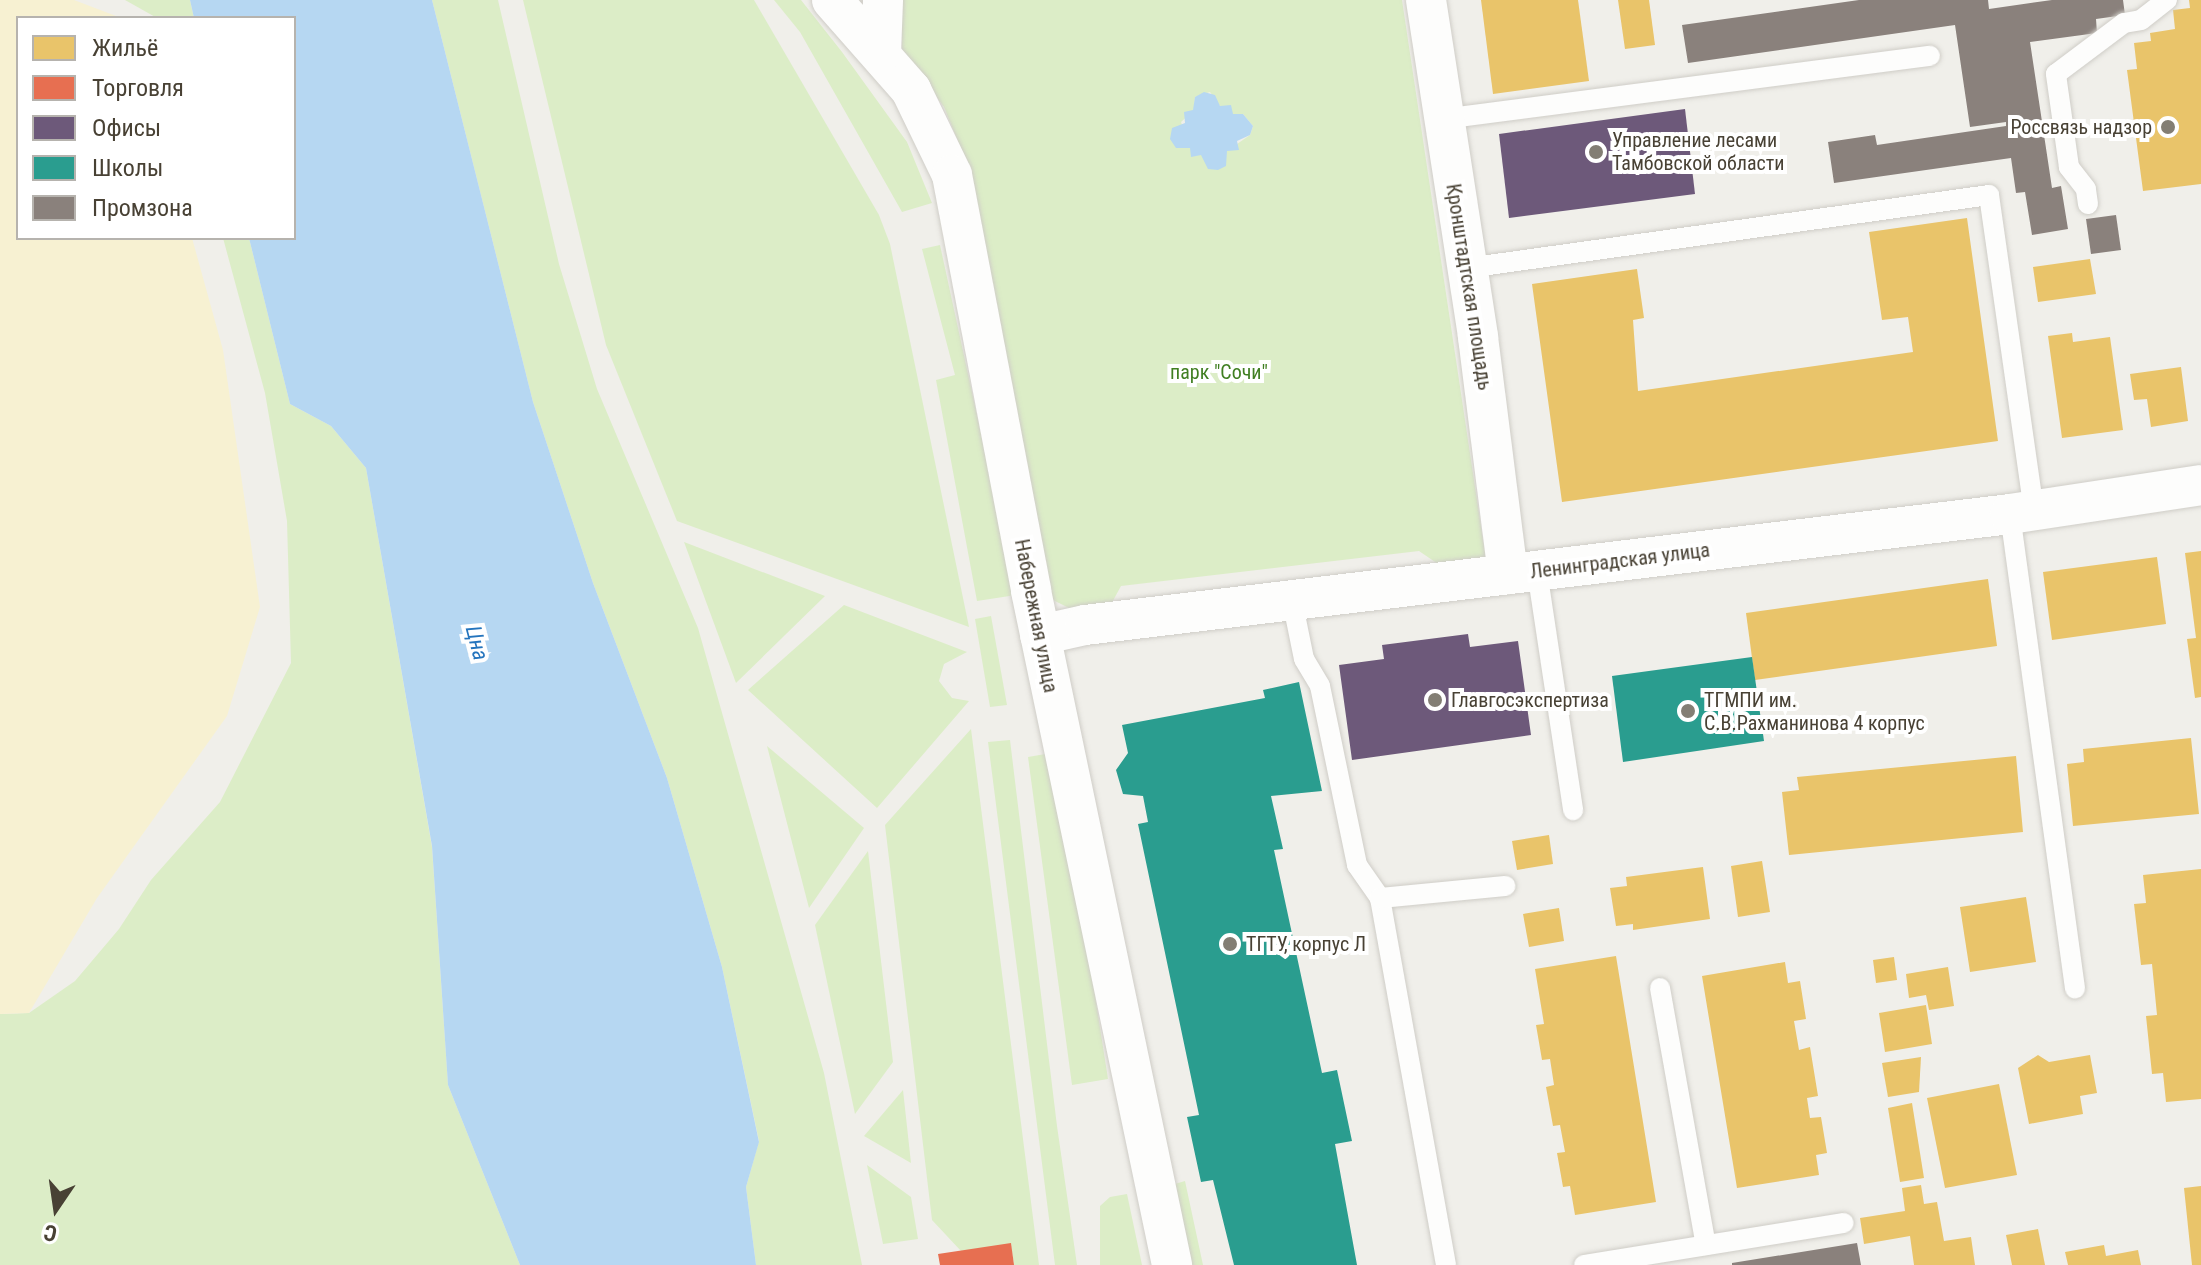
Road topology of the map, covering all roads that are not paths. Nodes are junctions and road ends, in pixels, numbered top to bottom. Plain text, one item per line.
1 (832, 0) edge
2 (883, 0) edge
3 (1426, 0) edge
4 (2167, 0) edge
5 (881, 53) junction
6 (1930, 56) dead end
7 (1443, 119) junction
8 (2088, 204) dead end
9 (1467, 268) junction
10 (2201, 485) edge
11 (2022, 512) junction
12 (1522, 573) junction
13 (1292, 600) junction
14 (1040, 635) junction
15 (1573, 810) dead end
16 (1505, 886) dead end
17 (1380, 898) junction
18 (1660, 988) dead end
19 (2075, 989) dead end
20 (1844, 1223) dead end
21 (1706, 1245) junction
22 (1172, 1265) edge
23 (1446, 1265) edge
24 (1584, 1265) edge

1 - 5 street, Набережная улица
2 - 5 street
3 - 7 street, Кронштадтская площадь
4 - 8 lane
5 - 14 street, Набережная улица
6 - 7 lane
7 - 9 street, Кронштадтская площадь
9 - 11 lane
9 - 12 street, Кронштадтская площадь
10 - 11 street, Ленинградская улица
11 - 12 street, Ленинградская улица
11 - 19 lane
12 - 13 street, Ленинградская улица
12 - 15 lane
13 - 14 street, Ленинградская улица
13 - 17 lane
14 - 22 street, Набережная улица
16 - 17 lane
17 - 23 lane
18 - 21 lane
20 - 21 lane
21 - 24 lane

